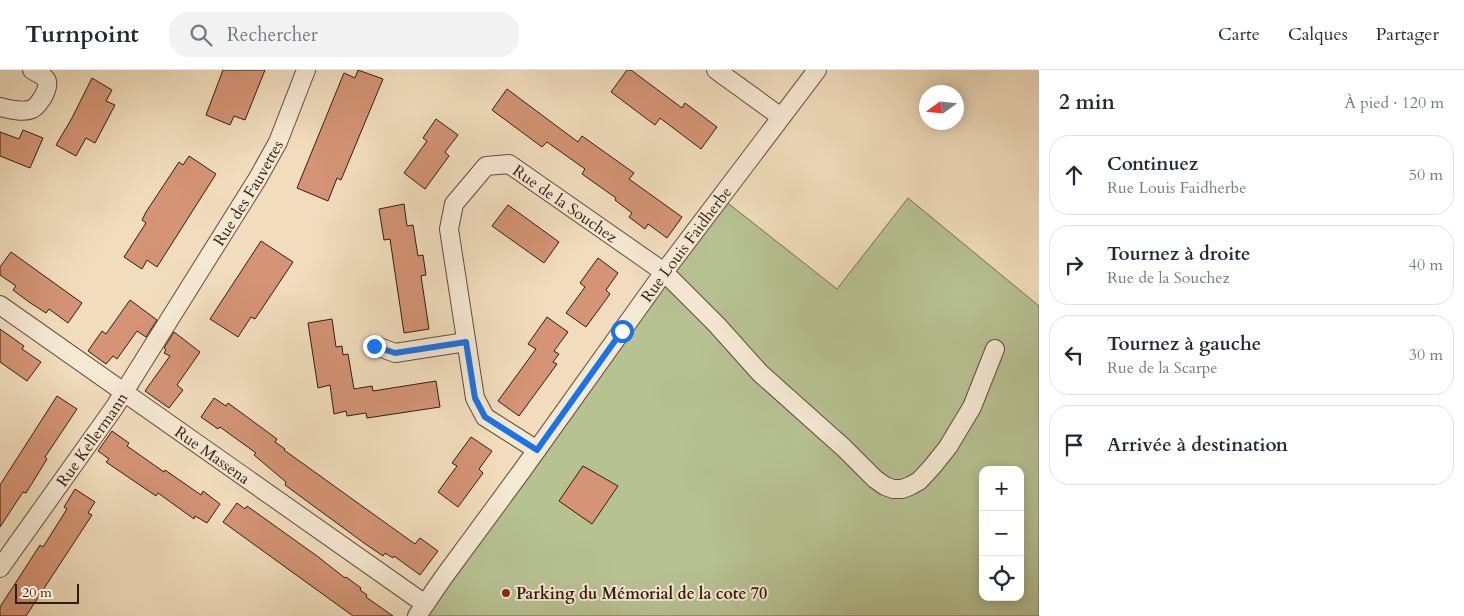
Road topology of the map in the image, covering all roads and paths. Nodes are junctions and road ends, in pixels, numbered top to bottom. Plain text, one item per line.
1 (32, 70) edge
2 (306, 70) edge
3 (716, 70) edge
4 (817, 70) edge
5 (0, 107) edge
6 (781, 117) junction
7 (664, 272) junction
8 (0, 305) edge
9 (176, 307) joint
10 (466, 342) junction
11 (374, 346) dead end
12 (995, 349) dead end
13 (123, 392) junction
14 (537, 450) junction
15 (0, 568) edge
16 (421, 610) edge

1 - 5 street
2 - 9 street, Rue des Fauvettes
3 - 6 street
4 - 6 street, Rue Louis Faidherbe
6 - 7 street, Rue Louis Faidherbe
7 - 10 street, Rue de la Souchez
7 - 12 street, Rue de la Souchez
7 - 14 street, Rue Louis Faidherbe
8 - 13 street, Rue Massena
9 - 13 street, Rue Kellermann
10 - 11 street
10 - 14 street, Rue de la Souchez
13 - 15 street, Rue Kellermann
13 - 16 street, Rue Massena
14 - 16 street, Rue Louis Faidherbe

